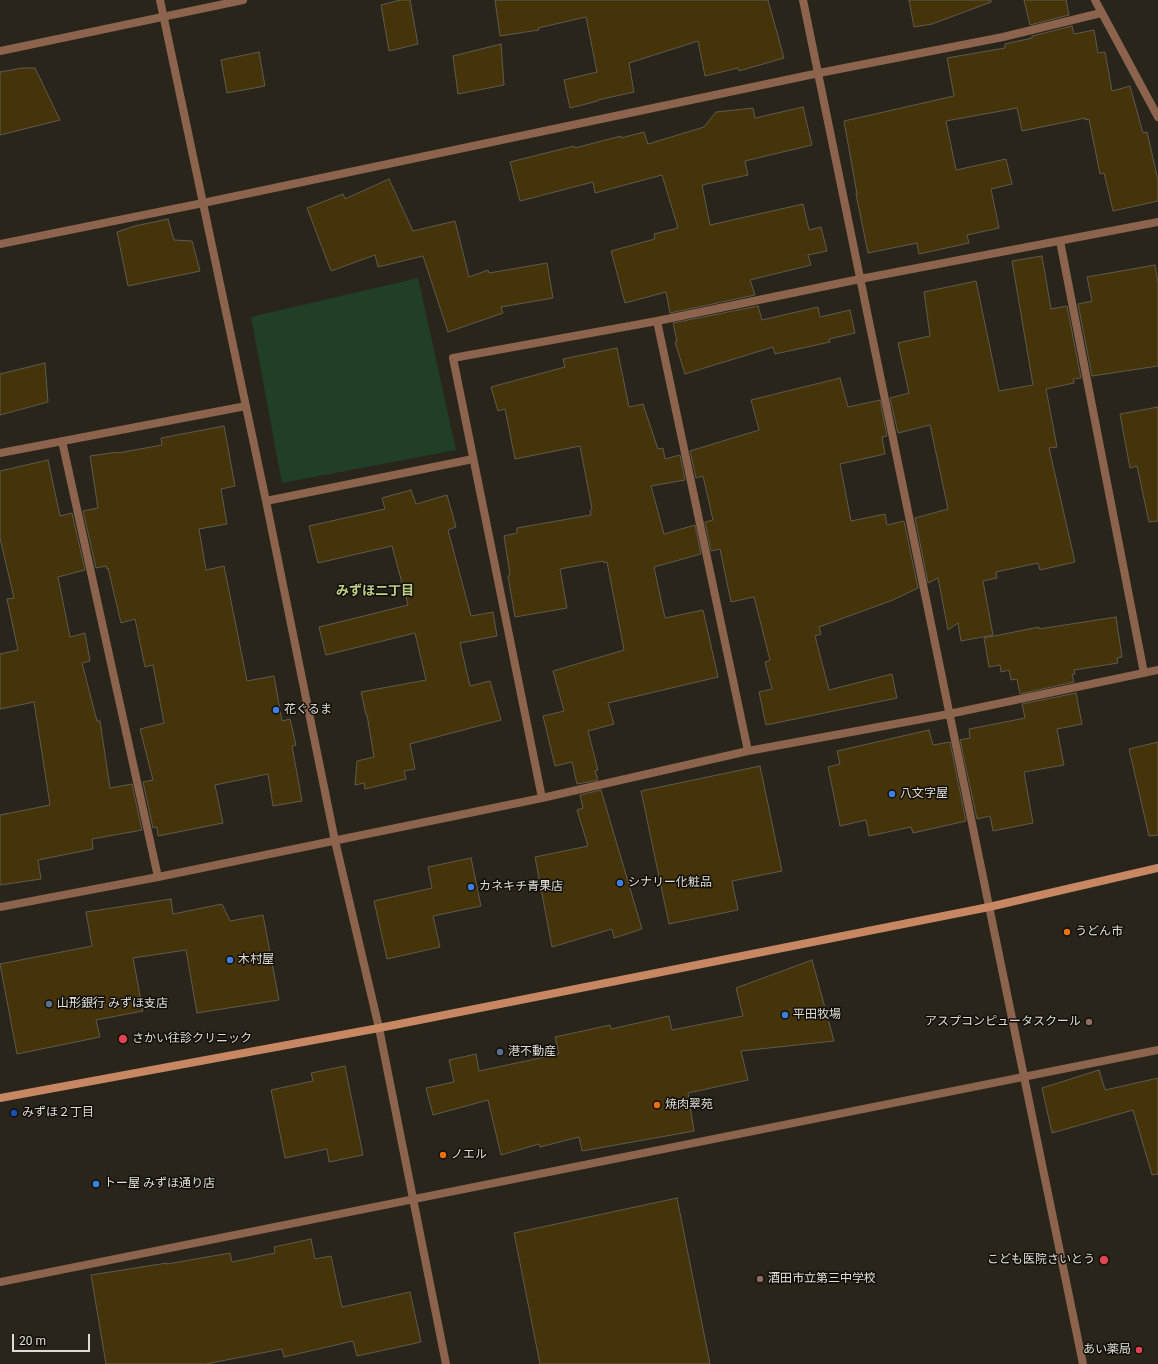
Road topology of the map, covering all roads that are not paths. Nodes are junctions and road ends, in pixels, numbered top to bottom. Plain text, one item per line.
1 (160, 0) edge
2 (243, 0) edge
3 (803, 0) edge
4 (1095, 0) edge
5 (1101, 13) junction
6 (163, 17) junction
7 (0, 51) edge
8 (819, 73) junction
9 (1158, 117) edge
10 (203, 203) junction
11 (1158, 222) edge
12 (1060, 241) junction
13 (0, 244) edge
14 (860, 279) junction
15 (657, 320) junction
16 (246, 406) junction
17 (62, 441) junction
18 (0, 454) edge
19 (473, 459) junction
20 (266, 501) junction
21 (1158, 670) edge
22 (1144, 673) junction
23 (950, 714) junction
24 (748, 751) junction
25 (542, 798) junction
26 (335, 840) junction
27 (1158, 868) edge
28 (158, 877) junction
29 (0, 906) edge
30 (989, 907) junction
31 (379, 1028) junction
32 (1158, 1050) edge
33 (1024, 1077) junction
34 (0, 1098) edge
35 (413, 1199) junction
36 (0, 1282) edge
37 (446, 1364) edge
38 (1083, 1364) edge

1 - 6 street
2 - 6 street
3 - 8 street
4 - 5 street
5 - 8 street
5 - 9 street
6 - 7 street
6 - 10 street
8 - 10 street
8 - 14 street
10 - 13 street
10 - 16 street
11 - 12 street
12 - 14 street
12 - 22 street
14 - 15 street
14 - 23 street
15 - 19 street
15 - 24 street
16 - 17 street
16 - 20 street
17 - 18 street
17 - 28 street
19 - 20 street
19 - 25 street
20 - 26 street
21 - 22 street
22 - 23 street
23 - 24 street
23 - 30 street
24 - 25 street
25 - 26 street
26 - 28 street
26 - 31 street
27 - 30 street
28 - 29 street
30 - 31 street
30 - 33 street
31 - 34 street
31 - 35 street
32 - 33 street
33 - 35 street
33 - 38 street
35 - 36 street
35 - 37 street

